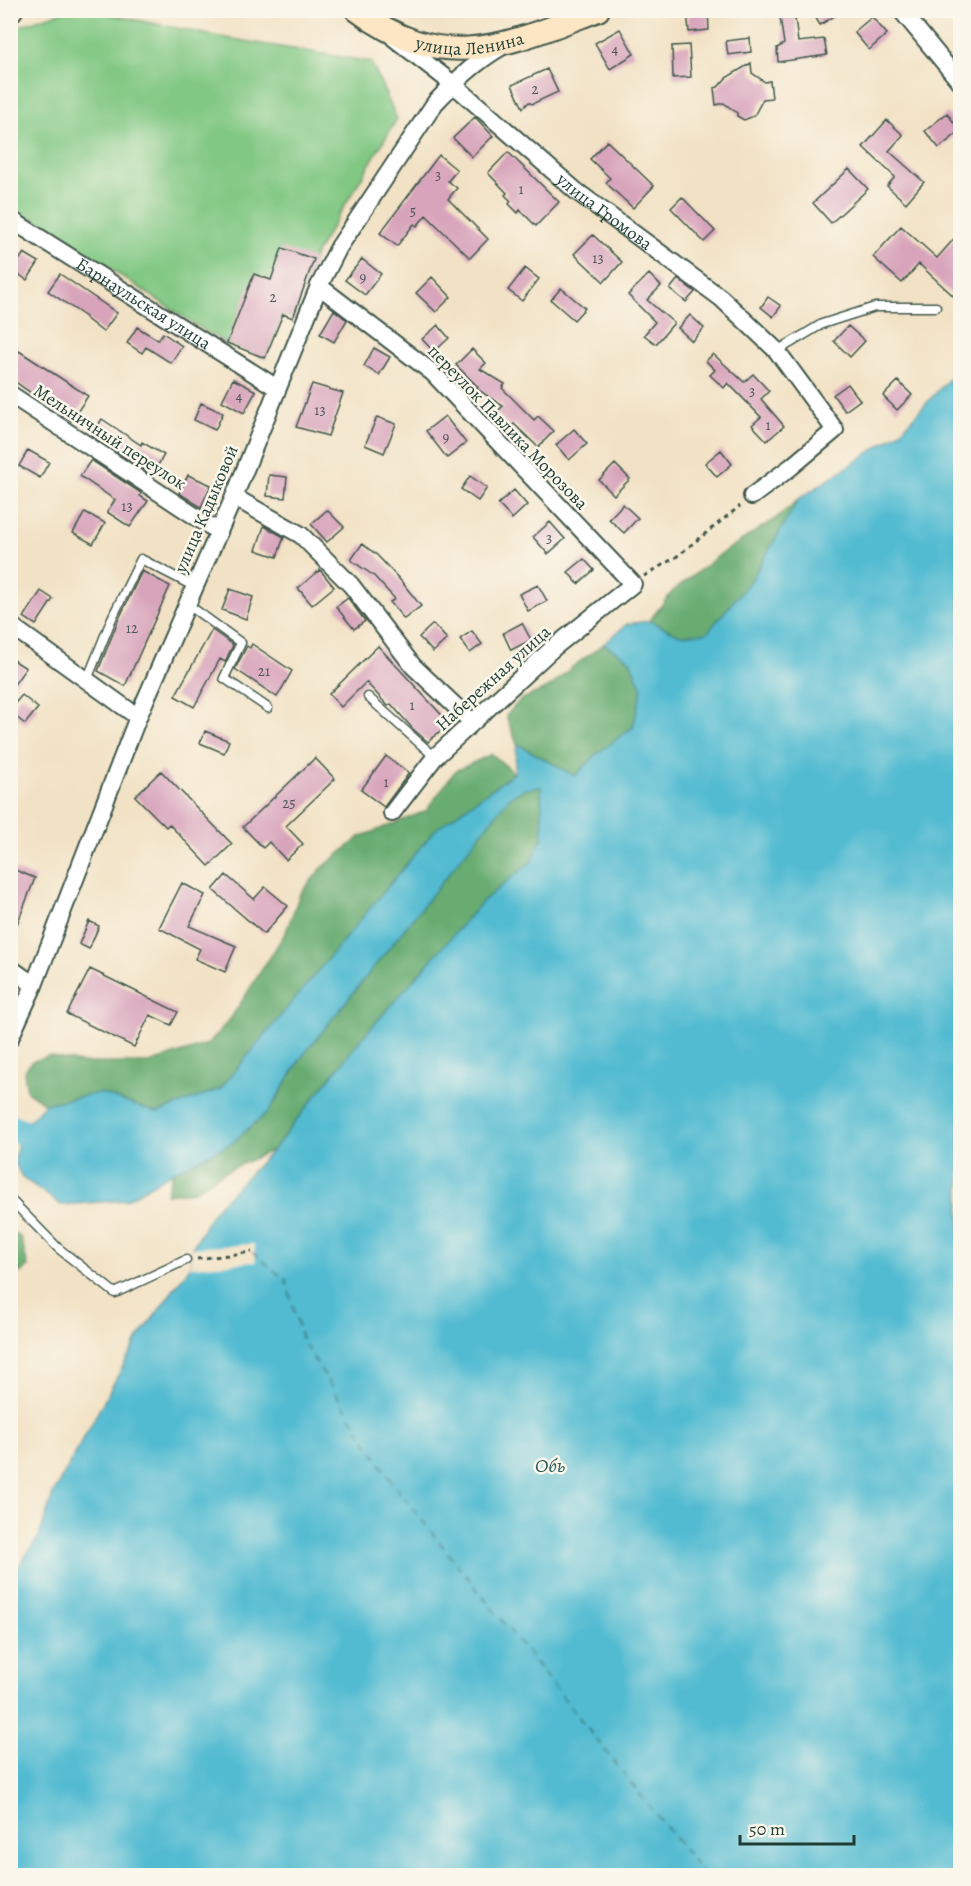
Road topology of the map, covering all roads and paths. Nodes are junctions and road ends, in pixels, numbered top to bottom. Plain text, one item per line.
1 (357, 10) edge
2 (598, 10) edge
3 (901, 10) edge
4 (370, 18) edge
5 (509, 42) junction
6 (960, 82) edge
7 (453, 84) junction
8 (10, 219) edge
9 (319, 286) junction
10 (936, 308) dead end
11 (777, 351) junction
12 (277, 388) junction
13 (10, 394) edge
14 (752, 496) joint
15 (234, 497) junction
16 (219, 532) junction
17 (633, 584) junction
18 (195, 587) junction
19 (187, 604) junction
20 (10, 625) edge
21 (87, 680) junction
22 (368, 697) dead end
23 (268, 708) dead end
24 (138, 717) junction
25 (472, 722) junction
26 (435, 757) junction
27 (392, 813) dead end
28 (10, 969) edge
29 (34, 985) junction
30 (10, 1038) edge
31 (10, 1199) edge
32 (252, 1252) dead end
33 (186, 1260) joint

1 - 4 street, улица Громова
2 - 5 street, улица Ленина
3 - 6 street
4 - 5 street, улица Ленина
4 - 7 street, улица Громова
5 - 7 street, улица Кадыковой
7 - 9 street, улица Кадыковой
7 - 11 street, улица Громова
8 - 12 street, Барнаульская улица
9 - 12 street, улица Кадыковой
9 - 17 street, переулок Павлика Морозова
10 - 11 lane
11 - 14 street, улица Громова
12 - 15 street, улица Кадыковой
13 - 16 street, Мельничный переулок
14 - 17 path
15 - 16 street, улица Кадыковой
15 - 25 street
16 - 18 street, улица Кадыковой
17 - 25 street, Набережная улица
18 - 19 street, улица Кадыковой
18 - 21 lane
19 - 23 lane
19 - 24 street, улица Кадыковой
20 - 21 street
21 - 24 street
22 - 26 lane
24 - 29 street, улица Кадыковой
25 - 26 street, Набережная улица
26 - 27 street, Набережная улица
28 - 29 street
29 - 30 street, улица Кадыковой
31 - 33 lane
32 - 33 path

